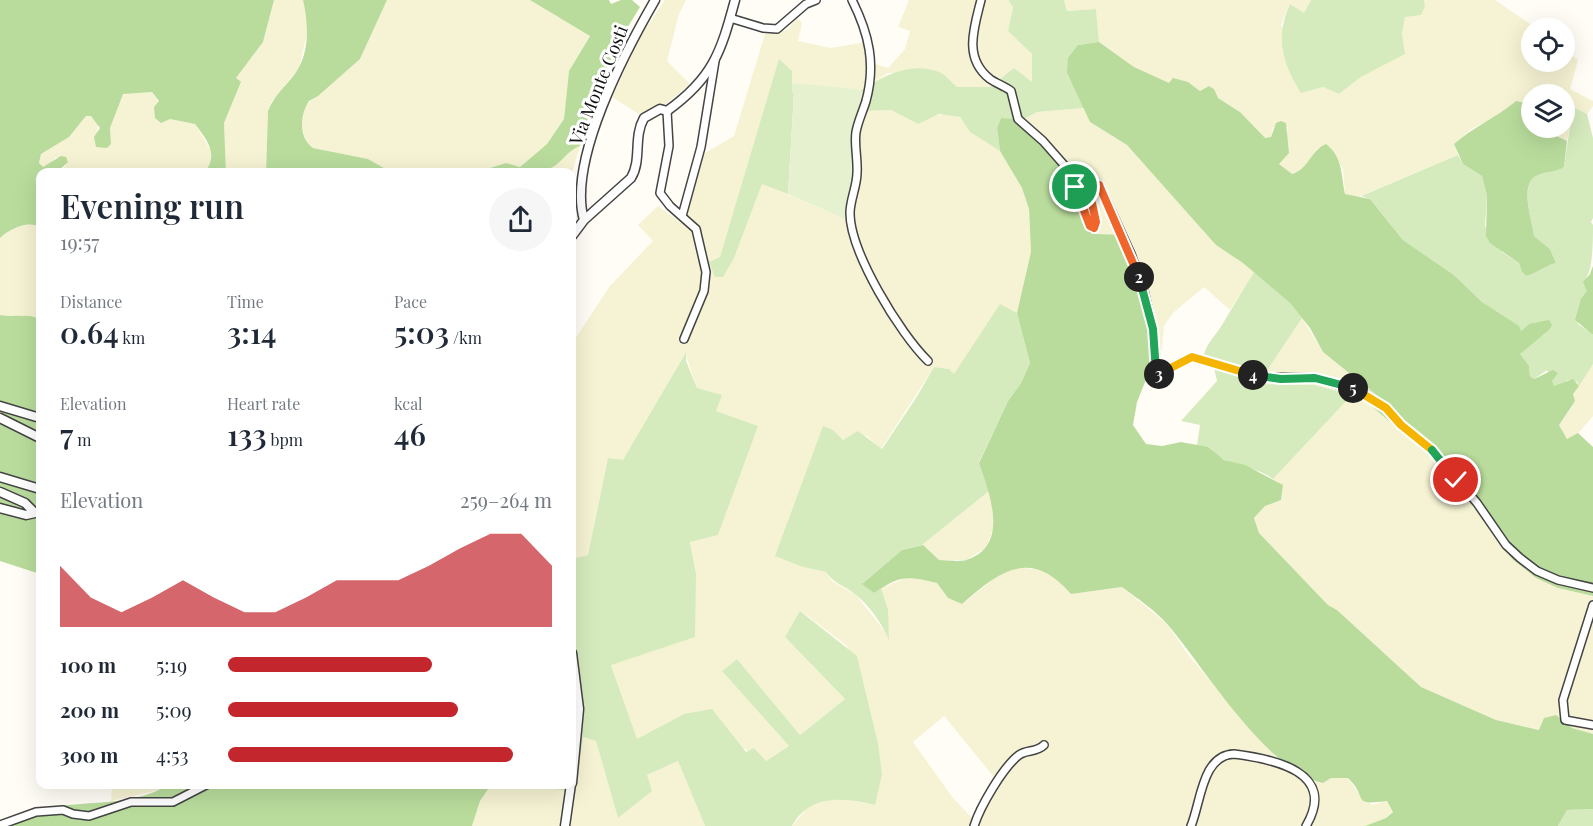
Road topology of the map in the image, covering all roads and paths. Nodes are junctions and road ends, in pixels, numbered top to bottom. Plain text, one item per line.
1 (655, 0) edge
2 (735, 0) edge
3 (816, 0) edge
4 (852, 0) edge
5 (981, 0) edge
6 (730, 18) junction
7 (715, 61) junction
8 (667, 111) junction
9 (682, 216) junction
10 (584, 220) junction
11 (576, 231) edge
12 (684, 339) dead end
13 (928, 361) dead end
14 (0, 406) edge
15 (36, 417) edge
16 (0, 418) edge
17 (36, 436) edge
18 (0, 477) edge
19 (36, 488) edge
20 (0, 492) edge
21 (0, 508) edge
22 (1593, 588) edge
23 (1593, 605) edge
24 (576, 685) edge
25 (1593, 725) edge
26 (576, 737) edge
27 (1044, 745) dead end
28 (198, 789) edge
29 (570, 789) edge
30 (0, 825) edge
31 (565, 826) edge
32 (974, 826) edge
33 (1191, 826) edge
34 (1306, 826) edge

1 - 10 street, Via Monte Costi
2 - 6 street
3 - 6 street
4 - 13 street
5 - 22 street
6 - 7 street
7 - 8 street
7 - 9 street
8 - 9 street
8 - 10 street
9 - 12 street
10 - 11 street
14 - 15 street
16 - 17 street
18 - 19 street
20 - 21 street
23 - 25 street
24 - 26 street
27 - 32 street
28 - 30 street
29 - 31 street
33 - 34 street

